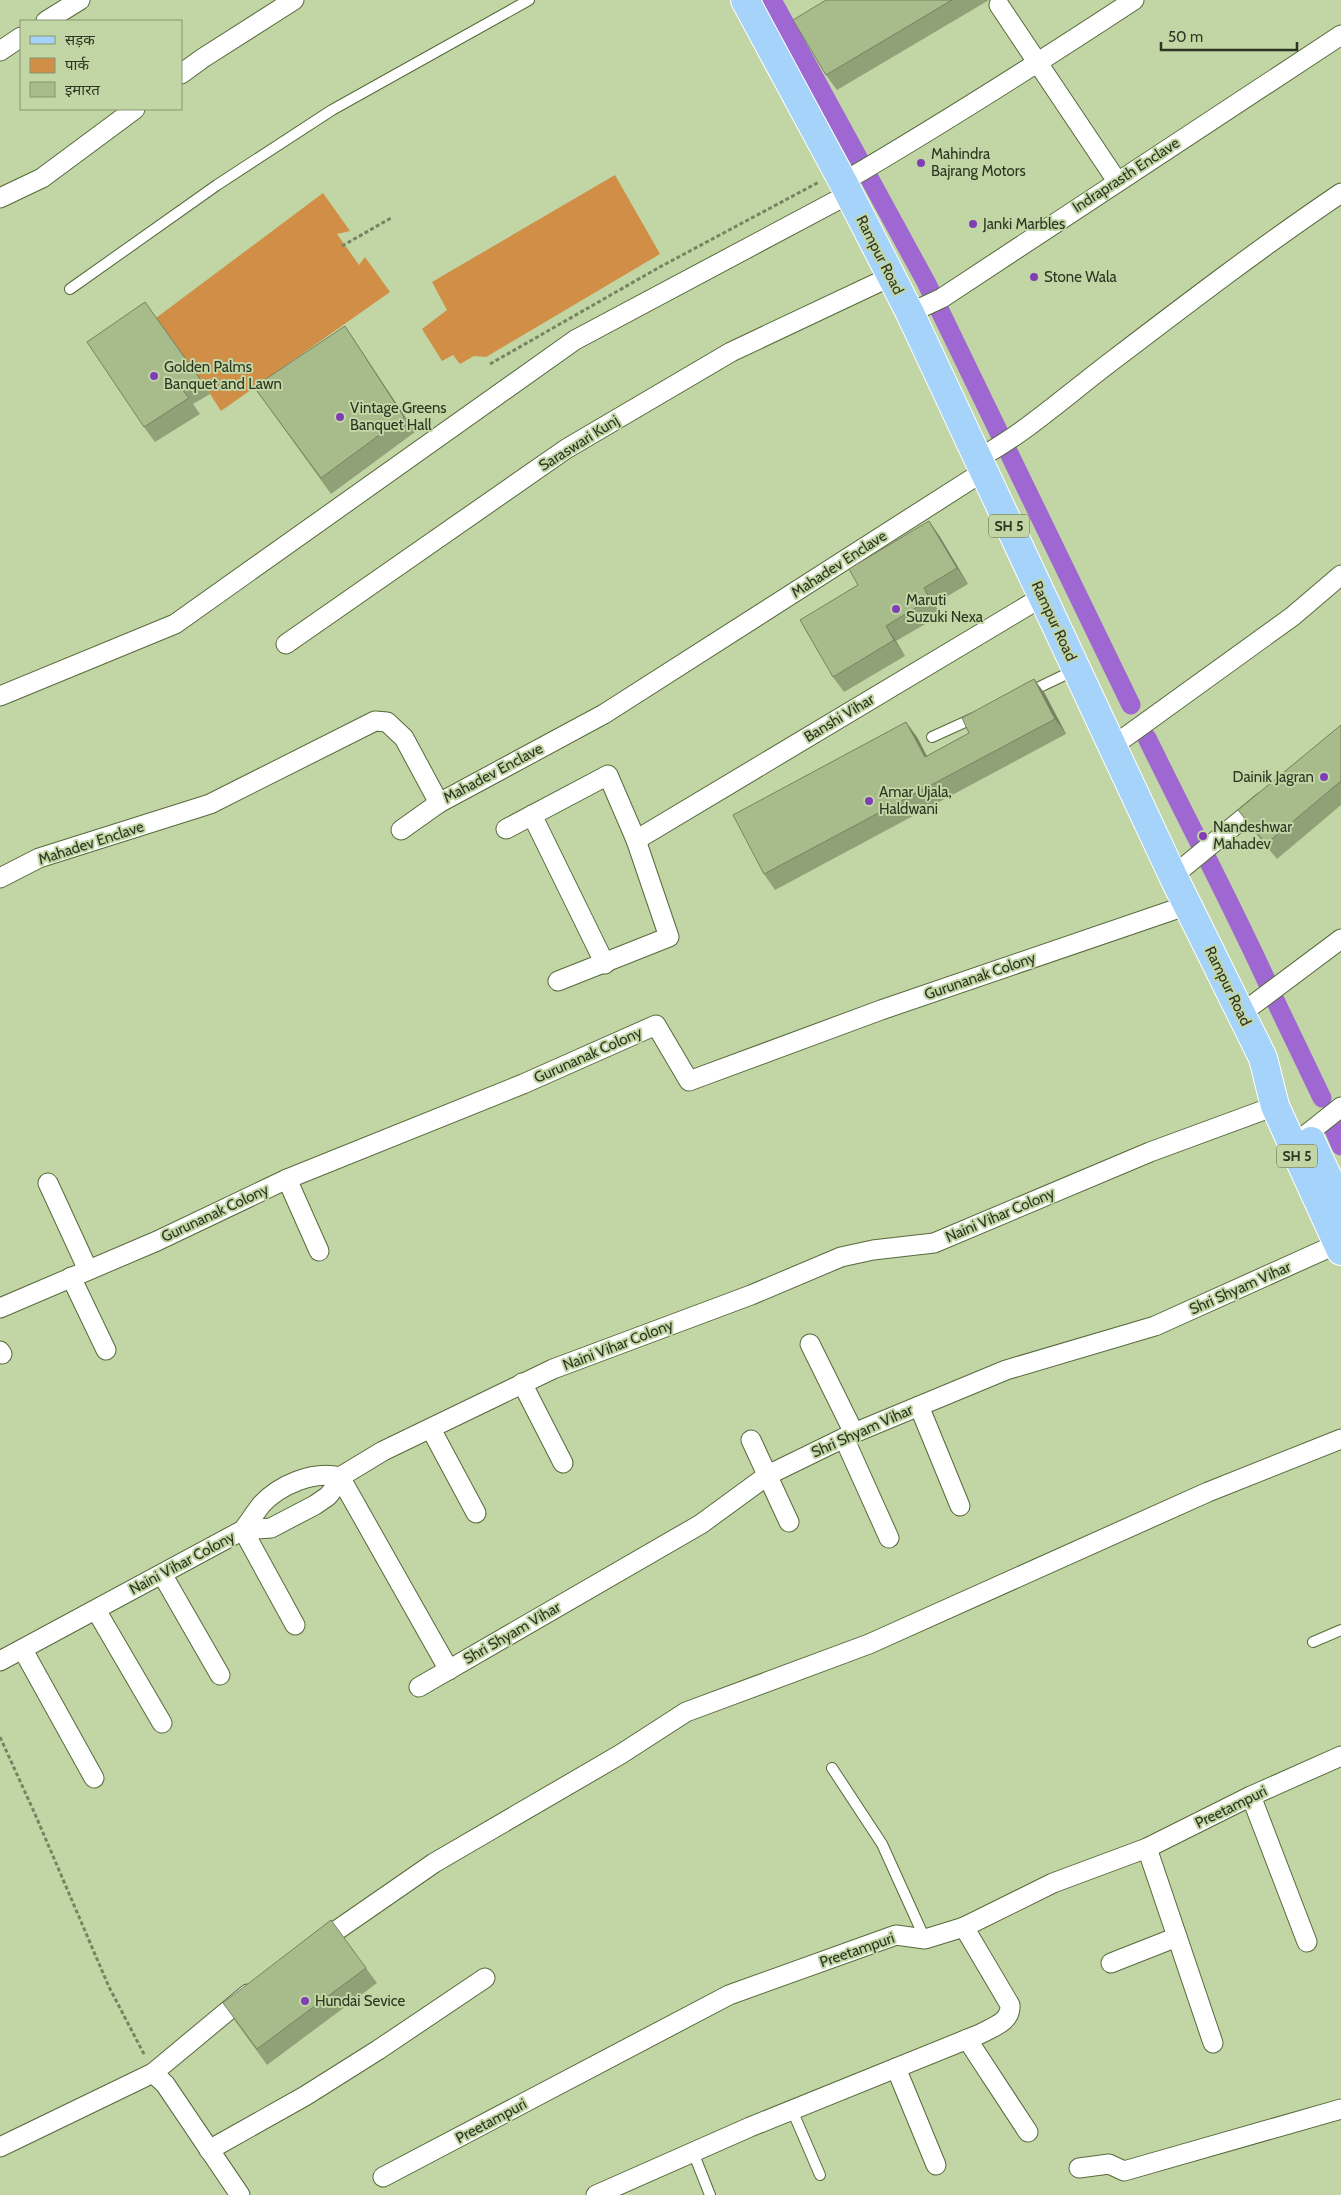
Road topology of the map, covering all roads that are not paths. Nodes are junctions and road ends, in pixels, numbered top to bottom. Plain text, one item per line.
1 (80, 0) edge
2 (294, 0) edge
3 (529, 0) edge
4 (745, 0) edge
5 (1134, 0) edge
6 (999, 5) dead end
7 (48, 20) edge
8 (1341, 35) edge
9 (20, 38) edge
10 (0, 51) edge
11 (1038, 63) junction
12 (182, 73) edge
13 (134, 110) edge
14 (1117, 180) junction
15 (846, 181) junction
16 (1341, 193) edge
17 (0, 198) edge
18 (892, 276) junction
19 (70, 289) dead end
20 (927, 305) junction
21 (992, 454) junction
22 (1341, 575) edge
23 (1042, 597) junction
24 (286, 644) dead end
25 (1076, 670) junction
26 (0, 696) edge
27 (1013, 699) edge
28 (986, 712) edge
29 (932, 737) dead end
30 (1113, 746) junction
31 (1274, 793) edge
32 (439, 802) junction
33 (532, 815) junction
34 (506, 829) dead end
35 (401, 830) dead end
36 (636, 840) junction
37 (1173, 876) junction
38 (0, 878) edge
39 (1188, 905) junction
40 (1341, 939) edge
41 (605, 964) junction
42 (558, 981) dead end
43 (1242, 1013) junction
44 (1263, 1058) junction
45 (1275, 1106) junction
46 (1341, 1107) edge
47 (1307, 1134) junction
48 (287, 1179) junction
49 (48, 1183) dead end
50 (1341, 1206) edge
51 (1339, 1248) edge
52 (319, 1252) dead end
53 (88, 1270) junction
54 (71, 1277) junction
55 (0, 1308) edge
56 (810, 1344) dead end
57 (106, 1350) dead end
58 (522, 1383) junction
59 (919, 1406) junction
60 (431, 1429) junction
61 (849, 1435) junction
62 (1341, 1439) edge
63 (751, 1440) dead end
64 (563, 1463) dead end
65 (768, 1475) junction
66 (340, 1477) junction
67 (960, 1506) dead end
68 (476, 1513) dead end
69 (789, 1522) dead end
70 (243, 1530) junction
71 (889, 1538) dead end
72 (162, 1574) junction
73 (96, 1610) junction
74 (295, 1625) dead end
75 (1341, 1630) edge
76 (1313, 1642) dead end
77 (23, 1650) junction
78 (0, 1661) edge
79 (449, 1670) junction
80 (220, 1675) dead end
81 (419, 1687) dead end
82 (162, 1723) dead end
83 (1341, 1756) edge
84 (832, 1768) dead end
85 (94, 1778) dead end
86 (1251, 1796) junction
87 (1147, 1848) junction
88 (964, 1927) junction
89 (1177, 1937) junction
90 (925, 1939) junction
91 (1307, 1942) dead end
92 (303, 1953) edge
93 (1111, 1963) dead end
94 (485, 1978) dead end
95 (265, 1981) edge
96 (967, 2039) junction
97 (1213, 2043) dead end
98 (896, 2068) junction
99 (155, 2070) junction
100 (1341, 2109) edge
101 (792, 2110) junction
102 (1028, 2132) dead end
103 (0, 2147) edge
104 (208, 2150) junction
105 (693, 2152) junction
106 (936, 2165) dead end
107 (1079, 2168) dead end
108 (820, 2175) dead end
109 (383, 2177) dead end
110 (600, 2194) edge
111 (240, 2195) edge
112 (710, 2195) edge

1 - 7 street
2 - 12 street
3 - 19 lane
4 - 15 main road, Rampur Road / SH 5
5 - 11 street
6 - 11 street
8 - 14 street, Indraprasth Enclave
9 - 10 street
11 - 14 street
11 - 15 street
13 - 17 street
14 - 20 street, Indraprasth Enclave
15 - 18 main road, Rampur Road / SH 5
15 - 26 street
16 - 21 street, Mahadev Enclave
18 - 20 main road, Rampur Road / SH 5
18 - 24 street, Saraswari Kunj
20 - 21 main road, Rampur Road / SH 5
21 - 23 main road, Rampur Road / SH 5
21 - 32 street, Mahadev Enclave
22 - 30 street
23 - 25 main road, Rampur Road / SH 5
23 - 36 street, Banshi Vihar
25 - 27 lane
25 - 30 main road, Rampur Road / SH 5
28 - 29 lane
30 - 37 main road, Rampur Road / SH 5
31 - 37 street
32 - 35 street
32 - 38 street, Mahadev Enclave
33 - 34 street
33 - 36 street
33 - 41 street
36 - 41 street
37 - 39 main road, Rampur Road / SH 5
39 - 43 main road, Rampur Road / SH 5
39 - 48 street, Gurunanak Colony
40 - 43 street
41 - 42 street
43 - 44 main road, Rampur Road / SH 5
44 - 45 main road, Rampur Road / SH 5
44 - 47 main road
45 - 51 main road, Rampur Road / SH 5
45 - 58 street, Naini Vihar Colony
46 - 47 street
47 - 50 main road
48 - 52 street
48 - 53 street, Gurunanak Colony
49 - 53 street
51 - 59 street, Shri Shyam Vihar
53 - 54 street, Gurunanak Colony
54 - 55 street, Gurunanak Colony
54 - 57 street
56 - 61 street
58 - 60 street, Naini Vihar Colony
58 - 64 street
59 - 61 street, Shri Shyam Vihar
59 - 67 street
60 - 66 street, Naini Vihar Colony
60 - 68 street
61 - 65 street, Shri Shyam Vihar
61 - 71 street
62 - 92 street
63 - 65 street
65 - 69 street
65 - 79 street, Shri Shyam Vihar
66 - 70 street, Naini Vihar Colony
66 - 70 street
66 - 79 street
70 - 72 street, Naini Vihar Colony
70 - 74 street
72 - 73 street, Naini Vihar Colony
72 - 80 street
73 - 77 street, Naini Vihar Colony
73 - 82 street
75 - 76 lane
77 - 78 street, Naini Vihar Colony
77 - 85 street
79 - 81 street, Shri Shyam Vihar
83 - 86 street, Preetampuri
84 - 90 lane
86 - 87 street, Preetampuri
86 - 91 street
87 - 88 street, Preetampuri
87 - 89 street
88 - 90 street, Preetampuri
88 - 96 street
89 - 93 street
89 - 97 street
90 - 109 street, Preetampuri
94 - 104 street
95 - 99 street
96 - 98 street
96 - 102 street
98 - 101 street
98 - 106 street
99 - 103 street
99 - 104 street
100 - 107 street
101 - 105 street
101 - 108 lane
104 - 111 street
105 - 110 street
105 - 112 lane

